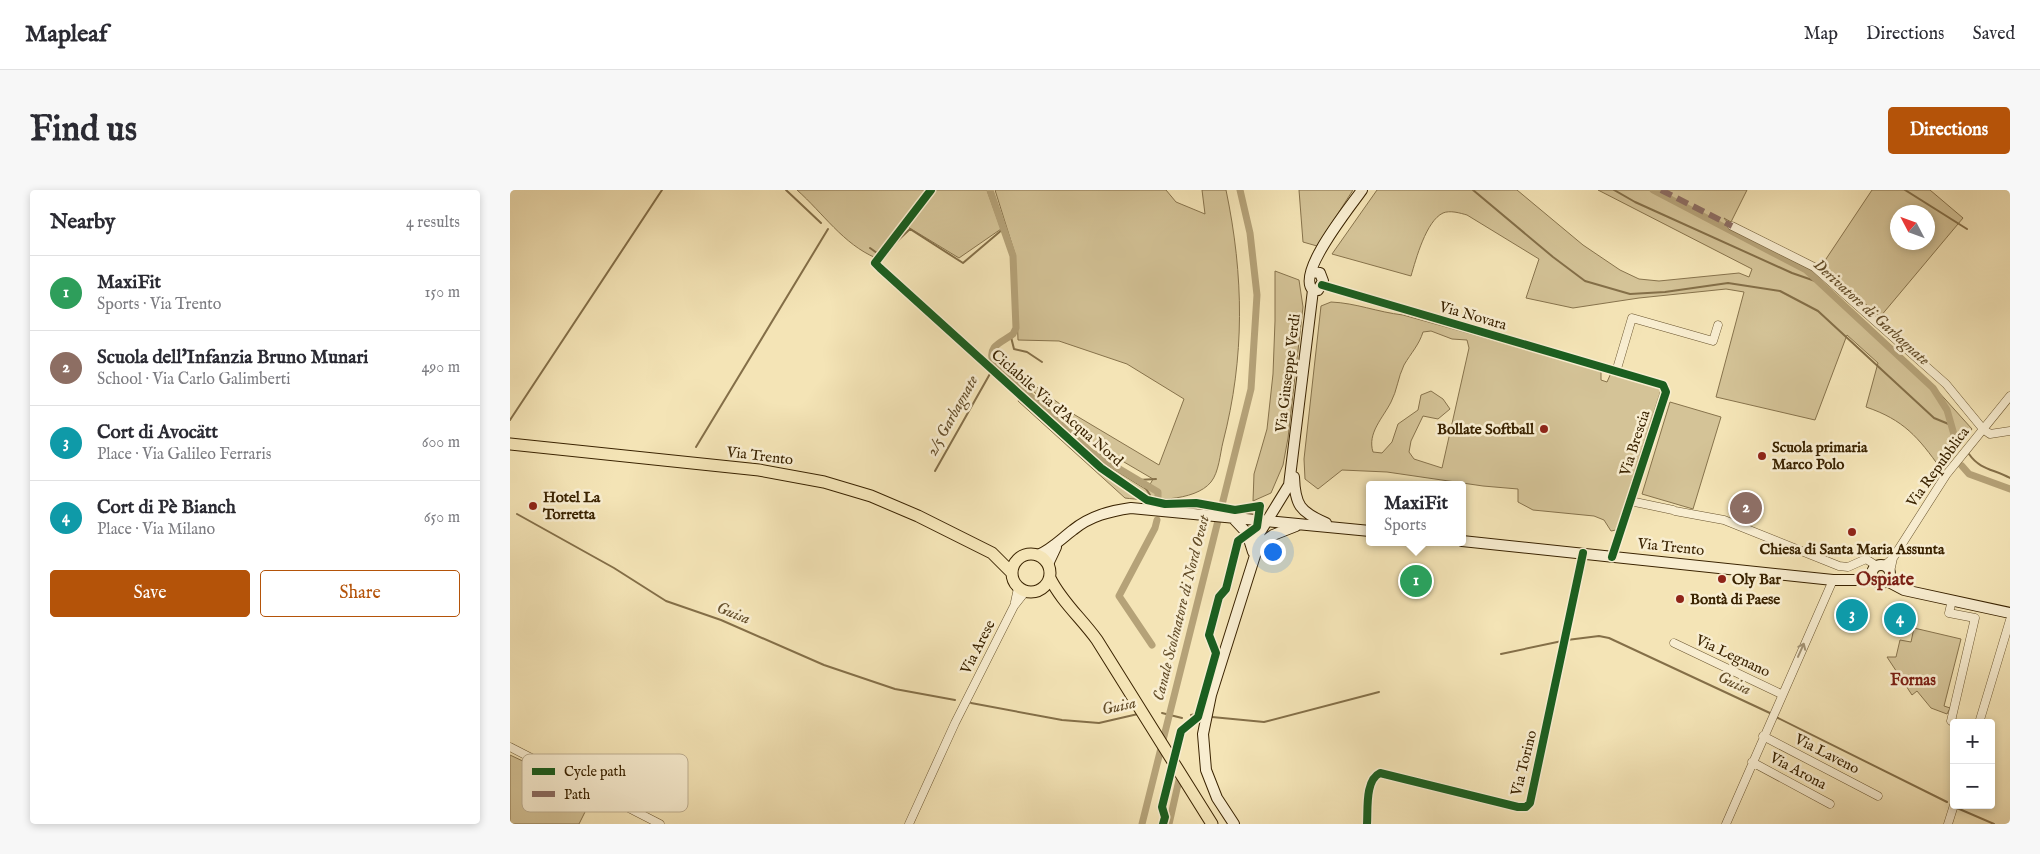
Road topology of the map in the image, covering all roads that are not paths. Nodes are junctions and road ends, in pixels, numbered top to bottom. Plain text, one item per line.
1 (1362, 190) edge
2 (1732, 226) dead end
3 (1315, 272) junction
4 (1317, 288) junction
5 (1718, 325) dead end
6 (1616, 372) junction
7 (2010, 396) edge
8 (1983, 429) junction
9 (2010, 431) edge
10 (510, 444) edge
11 (1293, 458) junction
12 (1294, 480) junction
13 (1630, 501) junction
14 (1232, 517) junction
15 (1248, 518) junction
16 (1271, 521) junction
17 (1302, 524) junction
18 (1335, 527) junction
19 (1366, 531) edge
20 (1466, 541) edge
21 (1058, 544) junction
22 (992, 553) junction
23 (1255, 553) junction
24 (1583, 553) junction
25 (1038, 555) junction
26 (1612, 556) junction
27 (1019, 558) junction
28 (1048, 564) junction
29 (1012, 573) junction
30 (1882, 574) junction
31 (1816, 577) junction
32 (1050, 578) junction
33 (1833, 580) junction
34 (1022, 590) junction
35 (1042, 590) junction
36 (1061, 598) junction
37 (1952, 600) junction
38 (2010, 613) edge
39 (2010, 620) edge
40 (1674, 643) dead end
41 (1781, 694) junction
42 (1951, 719) edge
43 (1980, 719) edge
44 (1763, 736) junction
45 (510, 748) edge
46 (522, 754) edge
47 (1752, 762) junction
48 (1878, 796) dead end
49 (1830, 804) dead end
50 (1953, 809) edge
51 (636, 812) edge
52 (660, 824) edge
53 (909, 824) edge
54 (1212, 824) edge
55 (1234, 824) edge
56 (1367, 824) edge
57 (1726, 824) edge
58 (1948, 824) edge

1 - 3 street
2 - 8 street
3 - 4 street
3 - 4 street
4 - 6 street, Via Novara
4 - 11 street, Via Giuseppe Verdi
5 - 6 street
6 - 13 street, Via Brescia
7 - 8 street, Via Repubblica
8 - 9 street
8 - 30 street, Via Repubblica
10 - 22 main road, Via Trento
11 - 12 street, Via Giuseppe Verdi
11 - 15 street, Via Giuseppe Verdi
11 - 16 street, Via Giuseppe Verdi
12 - 16 street, Via Giuseppe Verdi
12 - 18 street, Via Giuseppe Verdi
13 - 26 street, Via Brescia
13 - 30 street
14 - 15 street, Via Trento
14 - 21 street, Via Trento
14 - 23 street
15 - 16 street, Via Trento
16 - 17 street, Via Trento
16 - 23 street
17 - 18 street, Via Trento
17 - 23 street
18 - 19 street, Via Trento
20 - 24 street, Via Trento
21 - 25 street, Via Trento
21 - 28 street, Via Trento
22 - 27 main road, Via Trento
22 - 29 main road, Via Trento
23 - 55 street
24 - 26 street, Via Trento
24 - 56 street, Via Torino
25 - 27 main road, Via Trento
25 - 28 main road
26 - 31 street, Via Trento
27 - 29 main road
28 - 32 main road
29 - 34 main road, Via Trento
30 - 31 street
30 - 33 street
30 - 37 street
31 - 33 street
32 - 35 main road
32 - 36 main road
41 -> 33 street
34 - 35 main road
34 - 53 street, Via Arese
35 - 36 main road
36 - 54 main road
37 - 38 street
37 - 42 street
39 - 43 street
40 - 41 street, Via Legnano
41 - 44 street
44 - 47 street
44 - 48 street, Via Laveno
45 - 46 street
47 - 49 street, Via Arona
47 - 57 street
50 - 58 street
51 - 52 street

